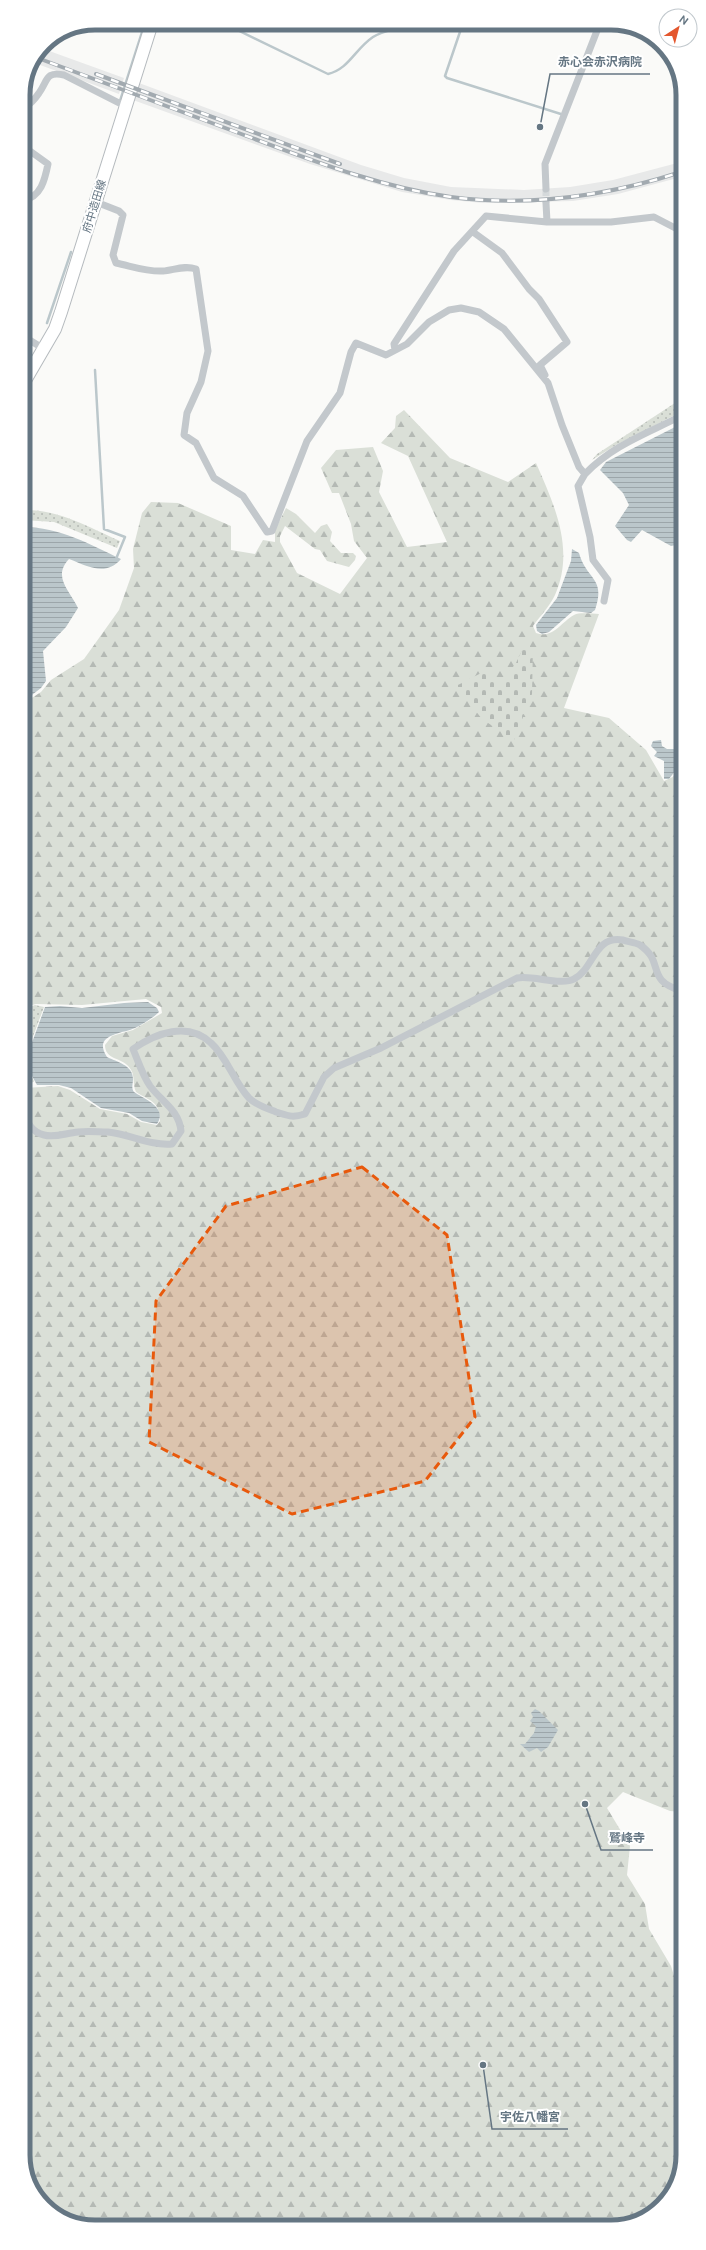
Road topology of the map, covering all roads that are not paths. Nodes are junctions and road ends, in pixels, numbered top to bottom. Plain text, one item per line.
1 (150, 30) edge
2 (597, 30) edge
3 (30, 102) edge
4 (125, 106) junction
5 (30, 151) edge
6 (546, 189) tunnel mouth
7 (30, 198) edge
8 (96, 202) junction
9 (546, 203) tunnel mouth
10 (547, 222) junction
11 (676, 228) edge
12 (473, 232) junction
13 (30, 340) edge
14 (44, 349) junction
15 (395, 350) junction
16 (30, 372) edge
17 (548, 383) junction
18 (676, 418) edge
19 (585, 474) junction
20 (604, 601) dead end
21 (676, 989) edge
22 (30, 1126) edge

1 - 4 main road, 府中造田線
2 - 6 street
3 - 4 street
4 - 8 main road, 府中造田線
5 - 7 street
8 - 14 main road, 府中造田線
8 - 15 street
9 - 10 street
10 - 11 street
10 - 12 street
12 - 15 street
12 - 17 street
13 - 14 street
14 - 16 main road, 府中造田線
15 - 17 street
17 - 19 street
18 - 19 street
19 - 20 street
21 - 22 street

